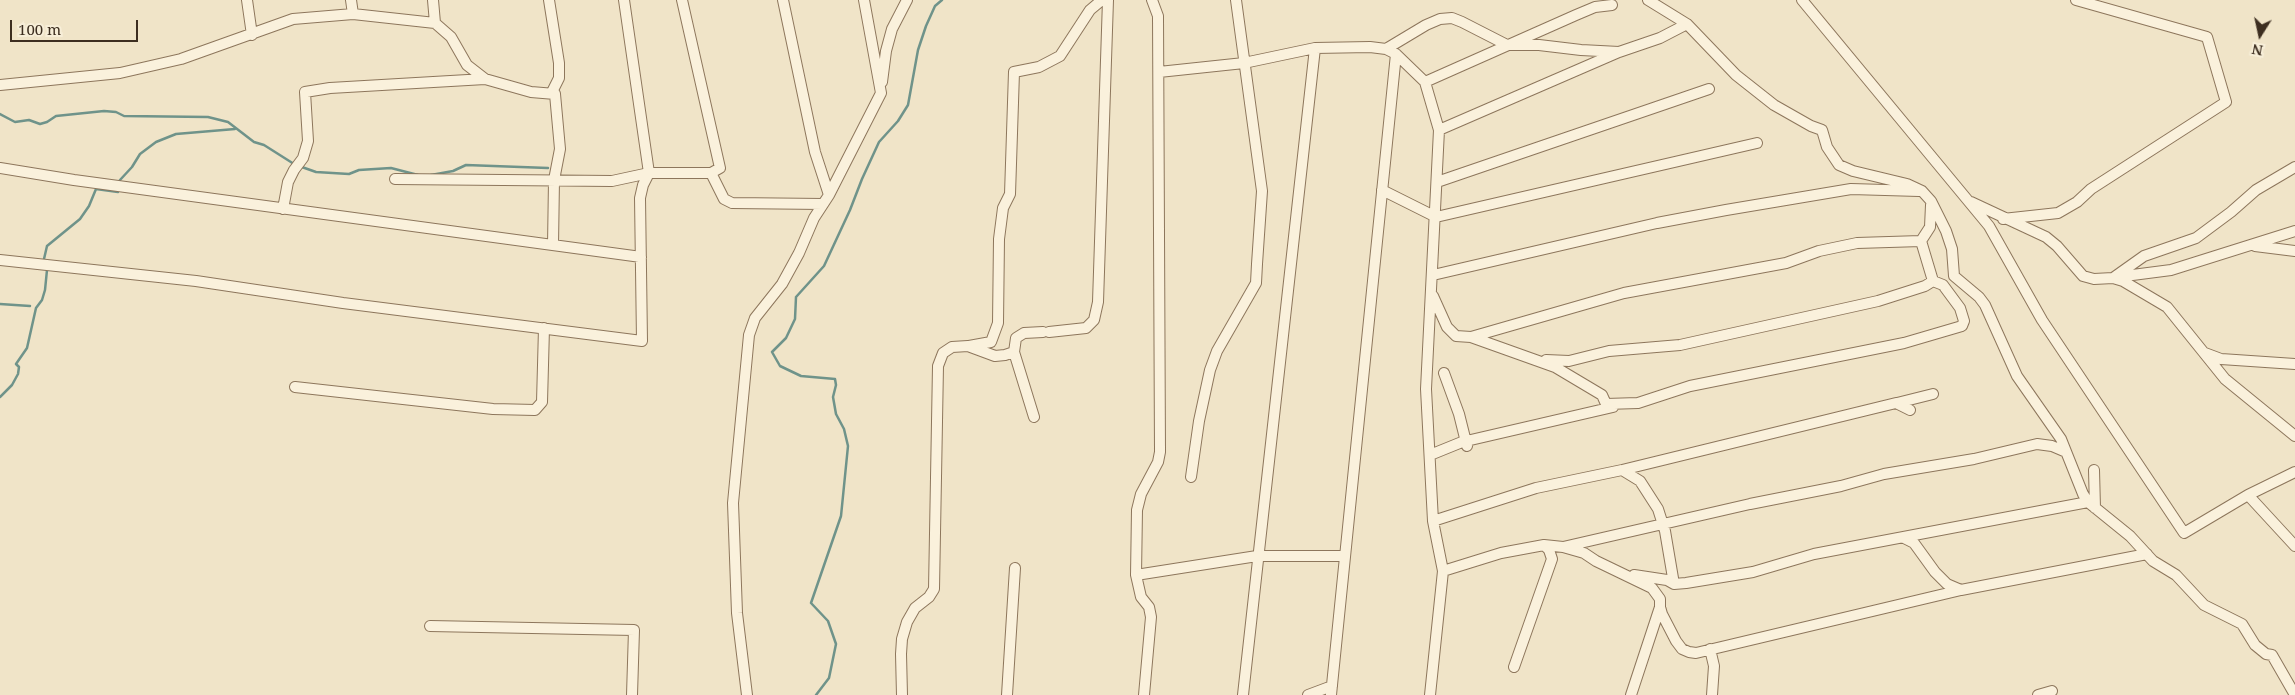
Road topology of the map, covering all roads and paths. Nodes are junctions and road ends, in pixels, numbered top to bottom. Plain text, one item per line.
1 (247, 0) edge
2 (351, 0) edge
3 (433, 0) edge
4 (549, 0) edge
5 (624, 0) edge
6 (682, 0) edge
7 (783, 0) edge
8 (864, 0) edge
9 (907, 0) edge
10 (1102, 0) edge
11 (1108, 0) edge
12 (1152, 0) edge
13 (1236, 0) edge
14 (1648, 0) edge
15 (1802, 0) edge
16 (2076, 0) edge
17 (1612, 5) dead end
18 (353, 14) junction
19 (435, 23) junction
20 (1687, 24) junction
21 (252, 35) junction
22 (1507, 45) junction
23 (1315, 48) junction
24 (1386, 49) junction
25 (1619, 52) junction
26 (1396, 54) junction
27 (1244, 64) junction
28 (1159, 72) junction
29 (485, 79) junction
30 (1425, 82) junction
31 (0, 85) edge
32 (1710, 90) dead end
33 (881, 93) junction
34 (555, 94) junction
35 (1439, 130) junction
36 (1757, 143) dead end
37 (2295, 166) edge
38 (0, 168) edge
39 (649, 173) junction
40 (711, 173) junction
41 (395, 178) dead end
42 (554, 180) junction
43 (1437, 182) junction
44 (1382, 190) junction
45 (1922, 191) junction
46 (826, 199) junction
47 (1966, 200) junction
48 (1931, 201) junction
49 (283, 209) junction
50 (1436, 217) junction
51 (2004, 219) junction
52 (2295, 231) edge
53 (1921, 241) junction
54 (554, 245) junction
55 (2252, 246) junction
56 (2295, 250) edge
57 (641, 257) junction
58 (0, 260) edge
59 (1433, 275) junction
60 (2113, 278) junction
61 (1933, 282) junction
62 (1432, 293) junction
63 (544, 328) junction
64 (1471, 337) junction
65 (2194, 342) junction
66 (968, 346) junction
67 (1014, 352) junction
68 (1533, 358) junction
69 (2295, 364) edge
70 (1444, 373) dead end
71 (295, 387) dead end
72 (1932, 394) dead end
73 (1896, 403) junction
74 (1624, 405) junction
75 (1910, 410) dead end
76 (1034, 417) dead end
77 (2295, 436) edge
78 (1466, 444) junction
79 (2066, 452) junction
80 (1430, 455) junction
81 (1622, 470) junction
82 (2094, 470) dead end
83 (2295, 472) edge
84 (1191, 477) dead end
85 (2248, 495) junction
86 (2092, 505) junction
87 (1433, 521) junction
88 (1664, 523) junction
89 (1904, 538) junction
90 (1544, 545) junction
91 (2295, 546) edge
92 (1563, 547) junction
93 (2147, 554) junction
94 (1257, 556) junction
95 (1345, 556) junction
96 (1015, 568) dead end
97 (1443, 571) junction
98 (1622, 574) junction
99 (1136, 576) junction
100 (1671, 582) junction
101 (1961, 590) junction
102 (1660, 603) junction
103 (430, 626) dead end
104 (1710, 649) junction
105 (1514, 667) dead end
106 (1331, 691) edge
107 (2052, 691) dead end
108 (632, 695) edge
109 (747, 695) edge
110 (902, 695) edge
111 (1007, 695) edge
112 (1144, 695) edge
113 (1243, 695) edge
114 (1308, 695) edge
115 (1430, 695) edge
116 (1632, 695) edge
117 (1712, 695) edge
118 (2038, 695) edge
119 (2295, 695) edge

1 - 21 street
2 - 18 street
3 - 19 street
4 - 34 street
5 - 39 street
6 - 40 street
7 - 46 street
8 - 33 street
9 - 33 street
10 - 66 street
11 - 67 street
12 - 28 street
13 - 27 street
14 - 20 street
15 - 47 street
16 - 51 street
17 - 22 street
18 - 19 street
18 - 21 street
19 - 29 street
20 - 25 street
20 - 45 street
21 - 31 street
22 - 24 street
22 - 25 street
22 - 30 street
23 - 24 street
23 - 27 street
23 - 94 street
24 - 26 street
25 - 35 street
26 - 30 street
26 - 44 street
27 - 28 street
27 - 84 street
28 - 99 street
29 - 34 street
29 - 49 street
30 - 35 street
32 - 43 street
33 - 46 street
34 - 42 street
35 - 43 street
36 - 50 street
37 - 60 street
38 - 49 street
39 - 40 street
39 - 42 street
39 - 57 street
40 - 46 street
41 - 42 street
42 - 54 street
43 - 50 street
44 - 50 street
44 - 95 street
45 - 48 street
45 - 59 street
46 - 109 street
47 - 51 street
47 - 85 street
48 - 53 street
48 - 79 street
49 - 54 street
50 - 59 street
51 - 60 street
52 - 55 street
53 - 61 street
53 - 64 street
54 - 57 street
55 - 56 street
55 - 60 street
57 - 63 street
58 - 63 street
59 - 62 street
60 - 65 street
61 - 68 street
61 - 74 street
62 - 64 street
62 - 80 street
63 - 71 street
64 - 68 street
65 - 69 street
65 - 77 street
66 - 67 street
66 - 110 street
67 - 76 street
68 - 74 street
70 - 78 street
72 - 73 street
73 - 75 street
73 - 81 street
74 - 78 street
78 - 80 street
79 - 86 street
79 - 88 street
80 - 87 street
81 - 87 street
81 - 88 street
82 - 86 street
83 - 85 street
85 - 91 street
86 - 89 street
86 - 93 street
87 - 97 street
88 - 92 street
88 - 100 street
89 - 100 street
89 - 101 street
90 - 92 street
90 - 97 street
90 - 105 street
92 - 98 street
93 - 101 street
93 - 119 street
94 - 95 street
94 - 99 street
94 - 113 street
95 - 106 street
96 - 111 street
97 - 115 street
98 - 100 street
98 - 102 street
99 - 112 street
100 - 102 street
101 - 104 street
102 - 104 street
102 - 116 street
103 - 108 street
104 - 117 street
106 - 114 street
107 - 118 street

